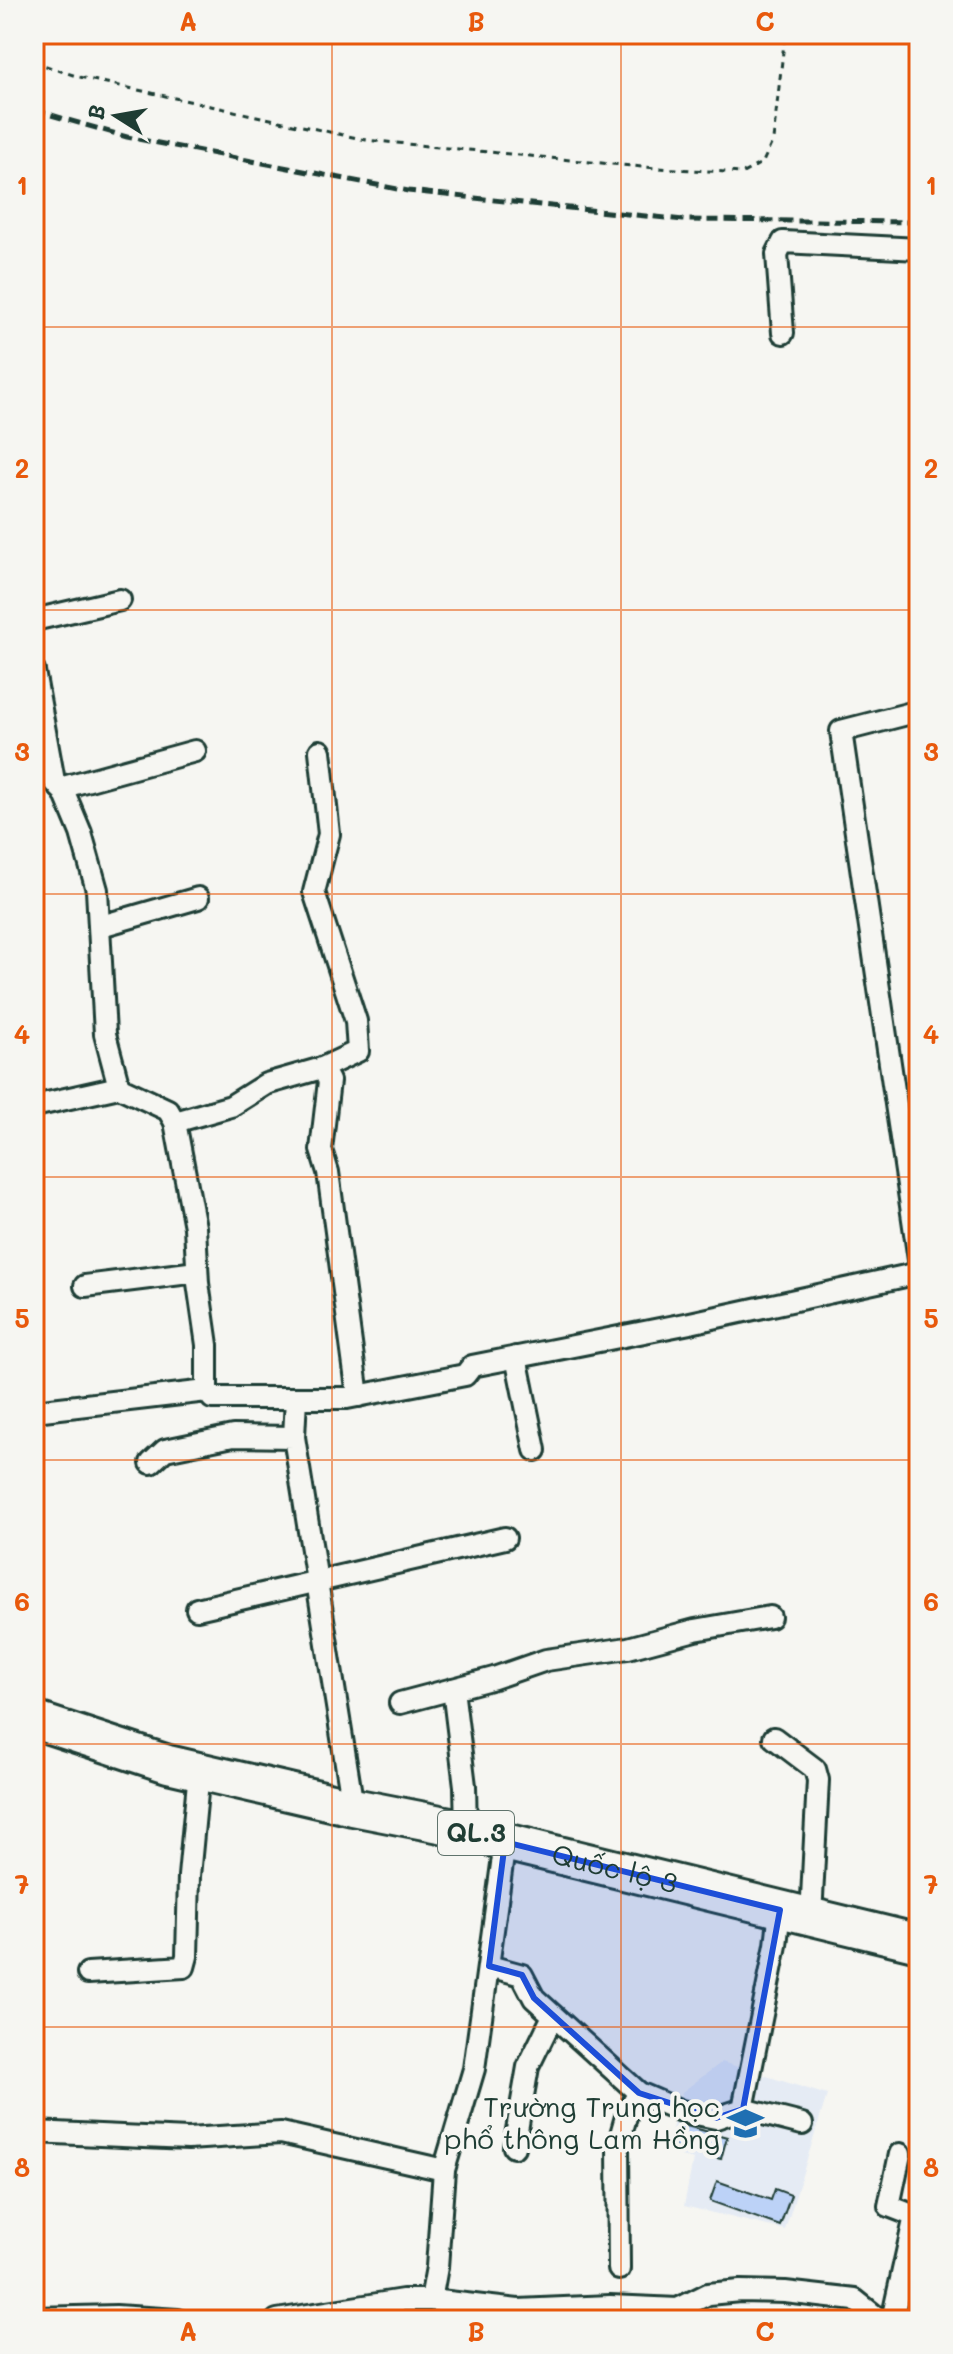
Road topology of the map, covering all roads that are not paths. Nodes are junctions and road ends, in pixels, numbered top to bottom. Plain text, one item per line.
1 (919, 249) edge
2 (783, 333) dead end
3 (120, 600) dead end
4 (34, 620) edge
5 (34, 671) edge
6 (919, 711) edge
7 (195, 751) dead end
8 (320, 751) dead end
9 (60, 788) junction
10 (198, 898) dead end
11 (101, 926) junction
12 (322, 1068) junction
13 (119, 1087) junction
14 (34, 1106) edge
15 (175, 1122) junction
16 (197, 1272) junction
17 (918, 1273) edge
18 (85, 1286) dead end
19 (516, 1357) junction
20 (207, 1391) junction
21 (358, 1396) junction
22 (296, 1398) junction
23 (34, 1411) edge
24 (294, 1437) junction
25 (535, 1450) dead end
26 (151, 1463) dead end
27 (505, 1538) dead end
28 (318, 1581) junction
29 (197, 1609) dead end
30 (770, 1617) dead end
31 (453, 1689) junction
32 (400, 1703) dead end
33 (34, 1720) edge
34 (774, 1738) dead end
35 (199, 1771) junction
36 (353, 1807) junction
37 (466, 1829) junction
38 (505, 1842) junction
39 (796, 1913) junction
40 (919, 1943) edge
41 (489, 1966) junction
42 (88, 1973) dead end
43 (553, 2016) junction
44 (639, 2093) junction
45 (743, 2109) junction
46 (802, 2124) dead end
47 (34, 2132) edge
48 (514, 2147) dead end
49 (900, 2154) dead end
50 (444, 2170) junction
51 (619, 2269) dead end
52 (431, 2300) junction
53 (403, 2310) edge
54 (610, 2313) edge
55 (679, 2315) edge
56 (34, 2318) edge
57 (178, 2320) edge
58 (277, 2320) edge
59 (880, 2320) edge
60 (892, 2320) edge

1 - 2 street
3 - 4 street
5 - 9 street
6 - 17 street
7 - 9 street
8 - 12 street
9 - 11 street
10 - 11 street
11 - 13 street
12 - 15 street
12 - 21 street
13 - 14 street
13 - 15 street
15 - 16 street
16 - 18 street
16 - 20 street
17 - 19 street
19 - 21 street
19 - 25 street
20 - 22 street
20 - 23 street
21 - 22 street
22 - 24 street
24 - 26 street
24 - 28 street
27 - 28 street
28 - 29 street
28 - 36 street
30 - 31 street
31 - 32 street
31 - 37 street
33 - 35 highway, Quốc lộ 3 / QL.3
34 - 39 street
35 - 36 highway, Quốc lộ 3 / QL.3
35 - 42 street
36 - 37 highway, Quốc lộ 3 / QL.3
37 - 38 highway, Quốc lộ 3 / QL.3
38 - 39 highway, Quốc lộ 3 / QL.3
38 - 41 street
39 - 40 highway, Quốc lộ 3 / QL.3
39 - 45 street
41 - 43 street
41 - 50 street
43 - 44 street
43 - 48 street
44 - 45 street
44 - 51 street
45 - 46 street
47 - 50 street
49 - 60 street
50 - 52 street
52 - 53 street
52 - 54 street
53 - 58 street
54 - 55 street
55 - 59 street
56 - 57 street

